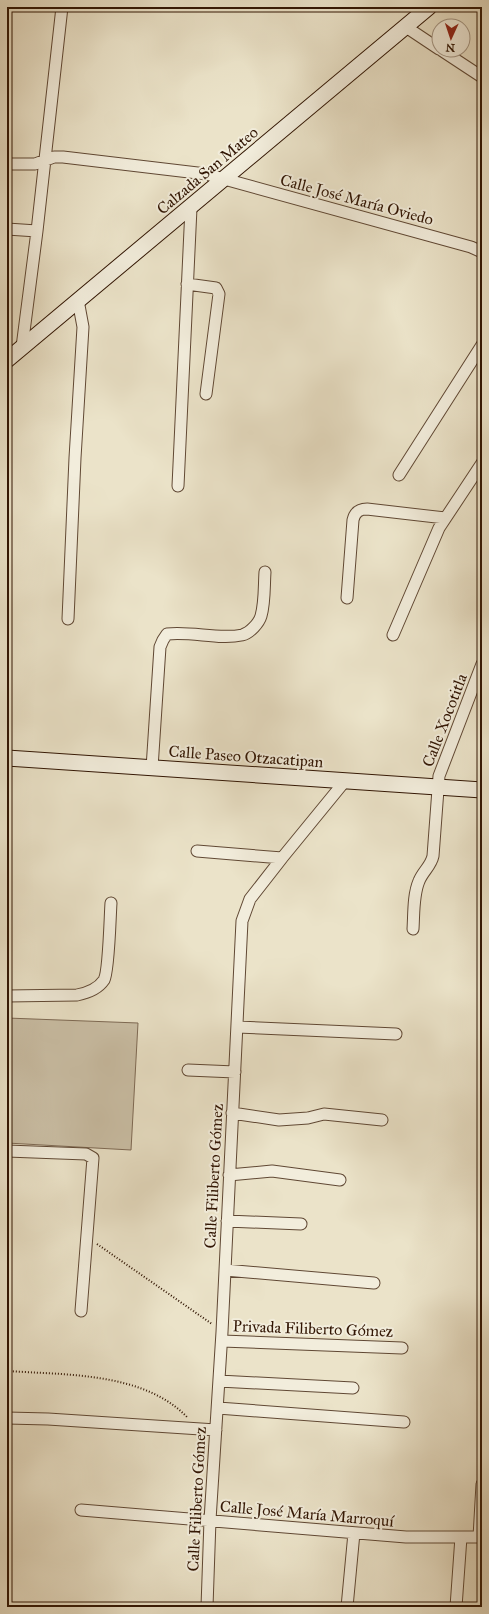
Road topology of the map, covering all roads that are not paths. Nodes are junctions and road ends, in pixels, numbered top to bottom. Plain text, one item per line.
1 (62, 7) edge
2 (430, 7) edge
3 (406, 27) junction
4 (431, 43) edge
5 (454, 58) edge
6 (482, 77) edge
7 (44, 160) junction
8 (7, 164) edge
9 (222, 179) junction
10 (191, 208) junction
11 (7, 229) edge
12 (37, 231) junction
13 (482, 252) edge
14 (187, 284) junction
15 (78, 300) junction
16 (482, 345) edge
17 (22, 347) junction
18 (7, 360) edge
19 (206, 394) dead end
20 (482, 463) edge
21 (399, 475) dead end
22 (178, 486) dead end
23 (445, 518) junction
24 (265, 572) dead end
25 (347, 598) dead end
26 (68, 619) dead end
27 (393, 635) dead end
28 (482, 664) edge
29 (7, 758) edge
30 (152, 768) junction
31 (345, 781) junction
32 (437, 788) junction
33 (482, 790) edge
34 (197, 850) dead end
35 (282, 858) junction
36 (111, 903) dead end
37 (413, 929) dead end
38 (7, 996) edge
39 (237, 1027) junction
40 (396, 1034) dead end
41 (188, 1070) dead end
42 (235, 1072) junction
43 (232, 1113) junction
44 (382, 1120) dead end
45 (7, 1151) edge
46 (229, 1175) junction
47 (340, 1180) dead end
48 (227, 1221) junction
49 (301, 1224) dead end
50 (225, 1270) junction
51 (374, 1283) dead end
52 (81, 1311) dead end
53 (222, 1336) junction
54 (402, 1348) dead end
55 (219, 1381) junction
56 (353, 1388) dead end
57 (218, 1408) junction
58 (7, 1418) edge
59 (404, 1422) dead end
60 (216, 1430) junction
61 (482, 1484) edge
62 (81, 1510) dead end
63 (210, 1520) junction
64 (354, 1533) junction
65 (480, 1537) edge
66 (460, 1538) junction
67 (207, 1607) edge
68 (347, 1607) edge
69 (456, 1607) edge

1 - 7 street
2 - 3 main road, Calzada San Mateo
3 - 4 street
3 - 9 main road, Calzada San Mateo
5 - 6 street
7 - 8 street, Calle José María Oviedo
7 - 9 street, Calle José María Oviedo
7 - 12 street
9 - 10 main road, Calzada San Mateo
9 - 13 street, Calle José María Oviedo
10 - 14 street
10 - 15 main road, Calzada San Mateo
11 - 12 street
12 - 17 street
14 - 19 street
14 - 22 street
15 - 17 main road, Calzada San Mateo
15 - 26 street
16 - 21 street
17 - 18 main road, Calzada San Mateo
20 - 23 street
23 - 25 street
23 - 27 street
24 - 30 street
28 - 32 street, Calle Xocotitla
29 - 30 main road, Calle Paseo Otzacatipan
30 - 31 main road, Calle Paseo Otzacatipan
31 - 32 main road, Calle Paseo Otzacatipan
31 - 35 street, Calle Filiberto Gómez
32 - 33 main road, Calle Paseo Otzacatipan
32 - 37 street, Calle Xocotitla
34 - 35 street
35 - 39 street, Calle Filiberto Gómez
36 - 38 street
39 - 40 street
39 - 42 street, Calle Filiberto Gómez
41 - 42 street
42 - 43 street, Calle Filiberto Gómez
43 - 44 street
43 - 46 street, Calle Filiberto Gómez
45 - 52 street
46 - 47 street
46 - 48 street, Calle Filiberto Gómez
48 - 49 street
48 - 50 street, Calle Filiberto Gómez
50 - 51 street
50 - 53 street, Calle Filiberto Gómez
53 - 54 street, Privada Filiberto Gómez
53 - 55 street, Calle Filiberto Gómez
55 - 56 street
55 - 57 street, Calle Filiberto Gómez
57 - 59 street
57 - 60 street, Calle Filiberto Gómez
58 - 60 street
60 - 63 street, Calle Filiberto Gómez
61 - 65 street
62 - 63 street, Calle José María Marroquí
63 - 64 street, Calle José María Marroquí
63 - 67 street, Calle Filiberto Gómez
64 - 66 street, Calle José María Marroquí
64 - 68 street
65 - 66 street, Calle José María Marroquí
66 - 69 street

